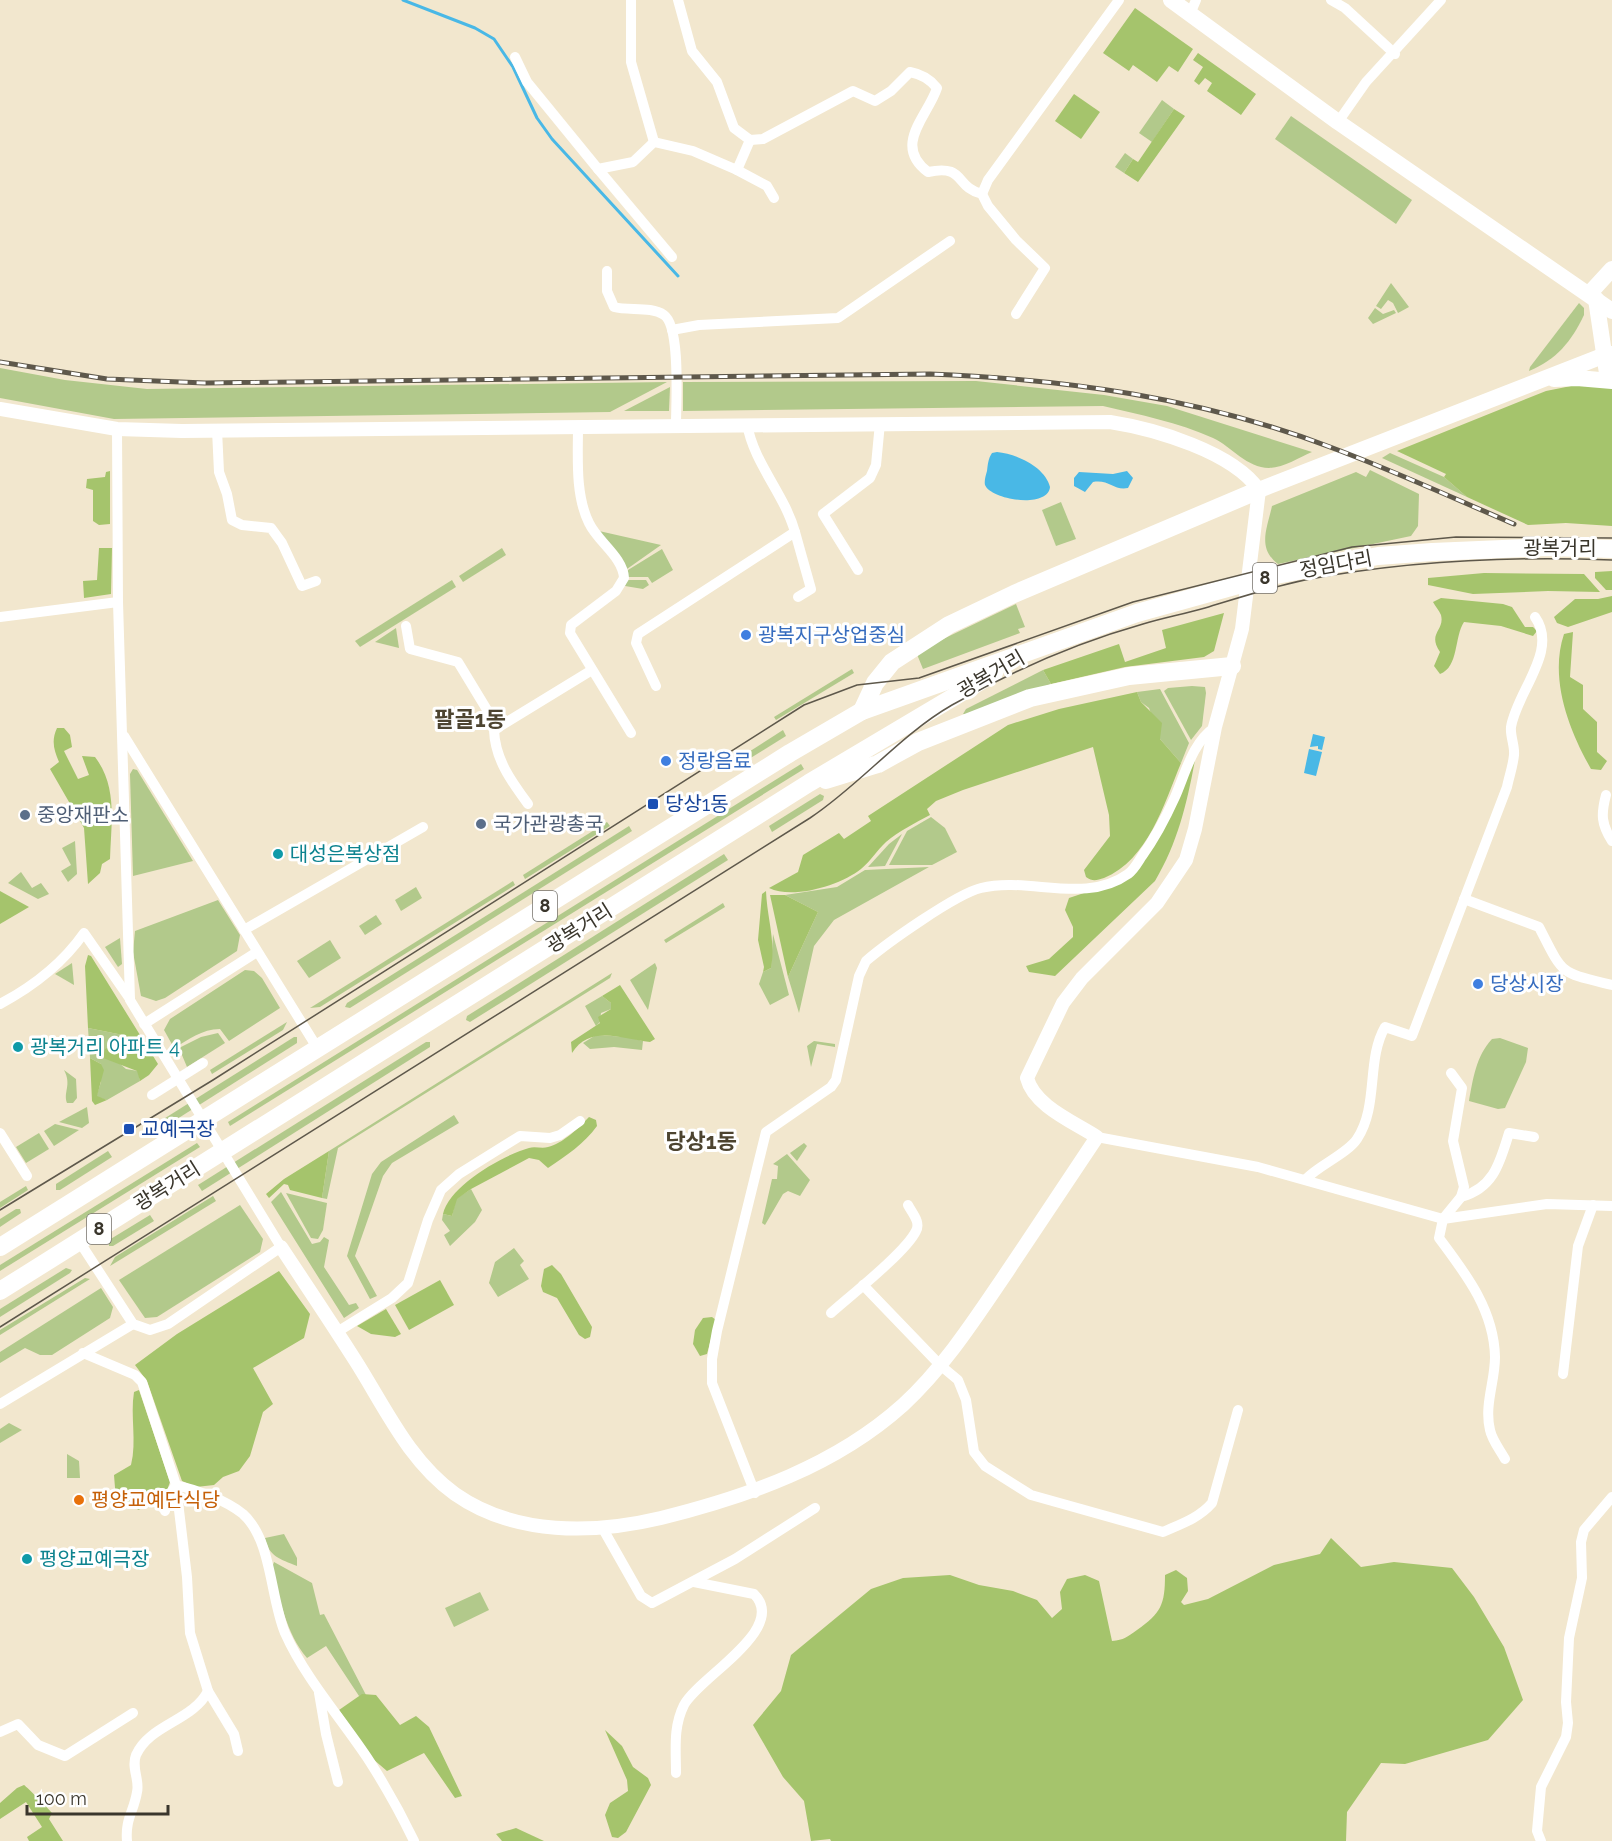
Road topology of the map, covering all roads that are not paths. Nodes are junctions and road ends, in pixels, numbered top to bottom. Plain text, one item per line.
1 (631, 0) edge
2 (678, 0) edge
3 (1119, 0) edge
4 (1171, 0) edge
5 (1331, 0) edge
6 (1441, 0) edge
7 (1193, 7) edge
8 (1395, 54) junction
9 (515, 57) dead end
10 (1338, 122) junction
11 (750, 140) junction
12 (654, 142) junction
13 (598, 169) junction
14 (737, 170) junction
15 (982, 194) junction
16 (774, 198) dead end
17 (950, 241) dead end
18 (672, 257) dead end
19 (1612, 269) edge
20 (607, 271) dead end
21 (1593, 296) junction
22 (1612, 311) edge
23 (1016, 314) dead end
24 (672, 330) junction
25 (1608, 354) edge
26 (1538, 381) junction
27 (1610, 381) edge
28 (0, 409) edge
29 (880, 423) junction
30 (676, 424) junction
31 (747, 424) junction
32 (578, 426) junction
33 (117, 429) junction
34 (217, 430) junction
35 (1259, 490) junction
36 (795, 532) junction
37 (1507, 548) joint
38 (1612, 549) edge
39 (858, 570) dead end
40 (316, 580) dead end
41 (798, 597) dead end
42 (118, 602) junction
43 (0, 617) edge
44 (1535, 618) dead end
45 (406, 626) dead end
46 (1032, 651) junction
47 (1232, 666) junction
48 (592, 670) junction
49 (656, 686) dead end
50 (862, 711) junction
51 (1215, 727) junction
52 (498, 728) junction
53 (123, 733) junction
54 (631, 733) dead end
55 (809, 783) junction
56 (1606, 795) dead end
57 (528, 804) dead end
58 (423, 827) dead end
59 (1612, 841) edge
60 (1464, 900) junction
61 (244, 930) junction
62 (256, 952) junction
63 (1612, 985) edge
64 (130, 999) junction
65 (0, 1004) edge
66 (144, 1024) junction
67 (318, 1049) junction
68 (203, 1063) dead end
69 (1451, 1073) dead end
70 (152, 1095) dead end
71 (580, 1121) dead end
72 (0, 1133) edge
73 (1097, 1137) junction
74 (1534, 1137) dead end
75 (27, 1176) dead end
76 (1306, 1179) junction
77 (1461, 1197) junction
78 (908, 1205) dead end
79 (1593, 1205) junction
80 (1612, 1206) edge
81 (1443, 1219) junction
82 (79, 1241) junction
83 (0, 1247) edge
84 (281, 1247) junction
85 (863, 1285) junction
86 (0, 1291) edge
87 (831, 1313) dead end
88 (133, 1324) junction
89 (337, 1332) junction
90 (83, 1353) junction
91 (940, 1365) junction
92 (1563, 1374) dead end
93 (0, 1404) edge
94 (1238, 1410) dead end
95 (1505, 1459) dead end
96 (176, 1485) junction
97 (755, 1492) junction
98 (1612, 1497) edge
99 (815, 1508) dead end
100 (165, 1511) dead end
101 (603, 1529) junction
102 (694, 1582) junction
103 (208, 1691) junction
104 (319, 1693) junction
105 (134, 1713) dead end
106 (0, 1732) edge
107 (237, 1751) dead end
108 (676, 1773) dead end
109 (338, 1782) dead end
110 (127, 1841) edge
111 (414, 1841) edge
112 (1541, 1841) edge

1 - 12 street
2 - 11 street
3 - 15 street
4 - 7 main road
5 - 8 street
6 - 8 street
7 - 10 main road
8 - 10 street
9 - 13 street
10 - 21 main road
11 - 14 street
11 - 15 street
12 - 13 street
12 - 14 street
13 - 18 street
14 - 16 street
15 - 23 street
17 - 24 street
19 - 21 main road
20 - 24 street
21 - 22 main road
21 - 25 main road
24 - 30 street
25 - 26 main road
25 - 27 main road
26 - 27 main road
26 - 35 main road
28 - 33 street
29 - 31 street
29 - 35 street
29 - 39 street
30 - 31 street
30 - 32 street
31 - 36 street
32 - 34 street
32 - 48 street
33 - 34 street
33 - 42 street
34 - 40 street
35 - 47 street
35 - 50 highway
36 - 41 street
36 - 49 street
37 - 38 highway, 광복거리 / 8
37 - 46 highway, 정임다리 / 8
42 - 43 street
42 - 53 street
44 - 60 street
45 - 52 street
46 - 50 highway, 광복거리 / 8
46 - 55 highway, 광복거리 / 8
47 - 51 street
47 - 55 highway
48 - 52 street
48 - 54 street
50 - 67 highway, 광복거리 / 8
51 - 73 street
51 - 97 street
52 - 57 street
53 - 61 street
53 - 64 street
55 - 82 highway, 광복거리 / 8
56 - 59 street
58 - 61 street
60 - 63 street
60 - 76 street
61 - 62 street
62 - 66 street
62 - 67 street
64 - 65 street
64 - 66 street
66 - 84 street
67 - 83 highway, 광복거리 / 8
68 - 70 street
69 - 77 street
71 - 89 street
72 - 75 street
73 - 76 street
73 - 91 street
74 - 77 street
76 - 81 street
77 - 81 street
78 - 85 street
79 - 80 street
79 - 81 street
79 - 92 street
81 - 95 street
82 - 86 highway, 광복거리 / 8
82 - 88 street
84 - 88 street
84 - 89 street
85 - 87 street
85 - 91 street
88 - 90 street
89 - 101 street
90 - 93 street
90 - 96 street
91 - 94 street
91 - 97 street
96 - 100 street
96 - 103 street
96 - 104 street
97 - 101 street
98 - 112 street
99 - 102 street
101 - 102 street
102 - 108 street
103 - 107 street
103 - 110 street
104 - 109 street
104 - 111 street
105 - 106 street

